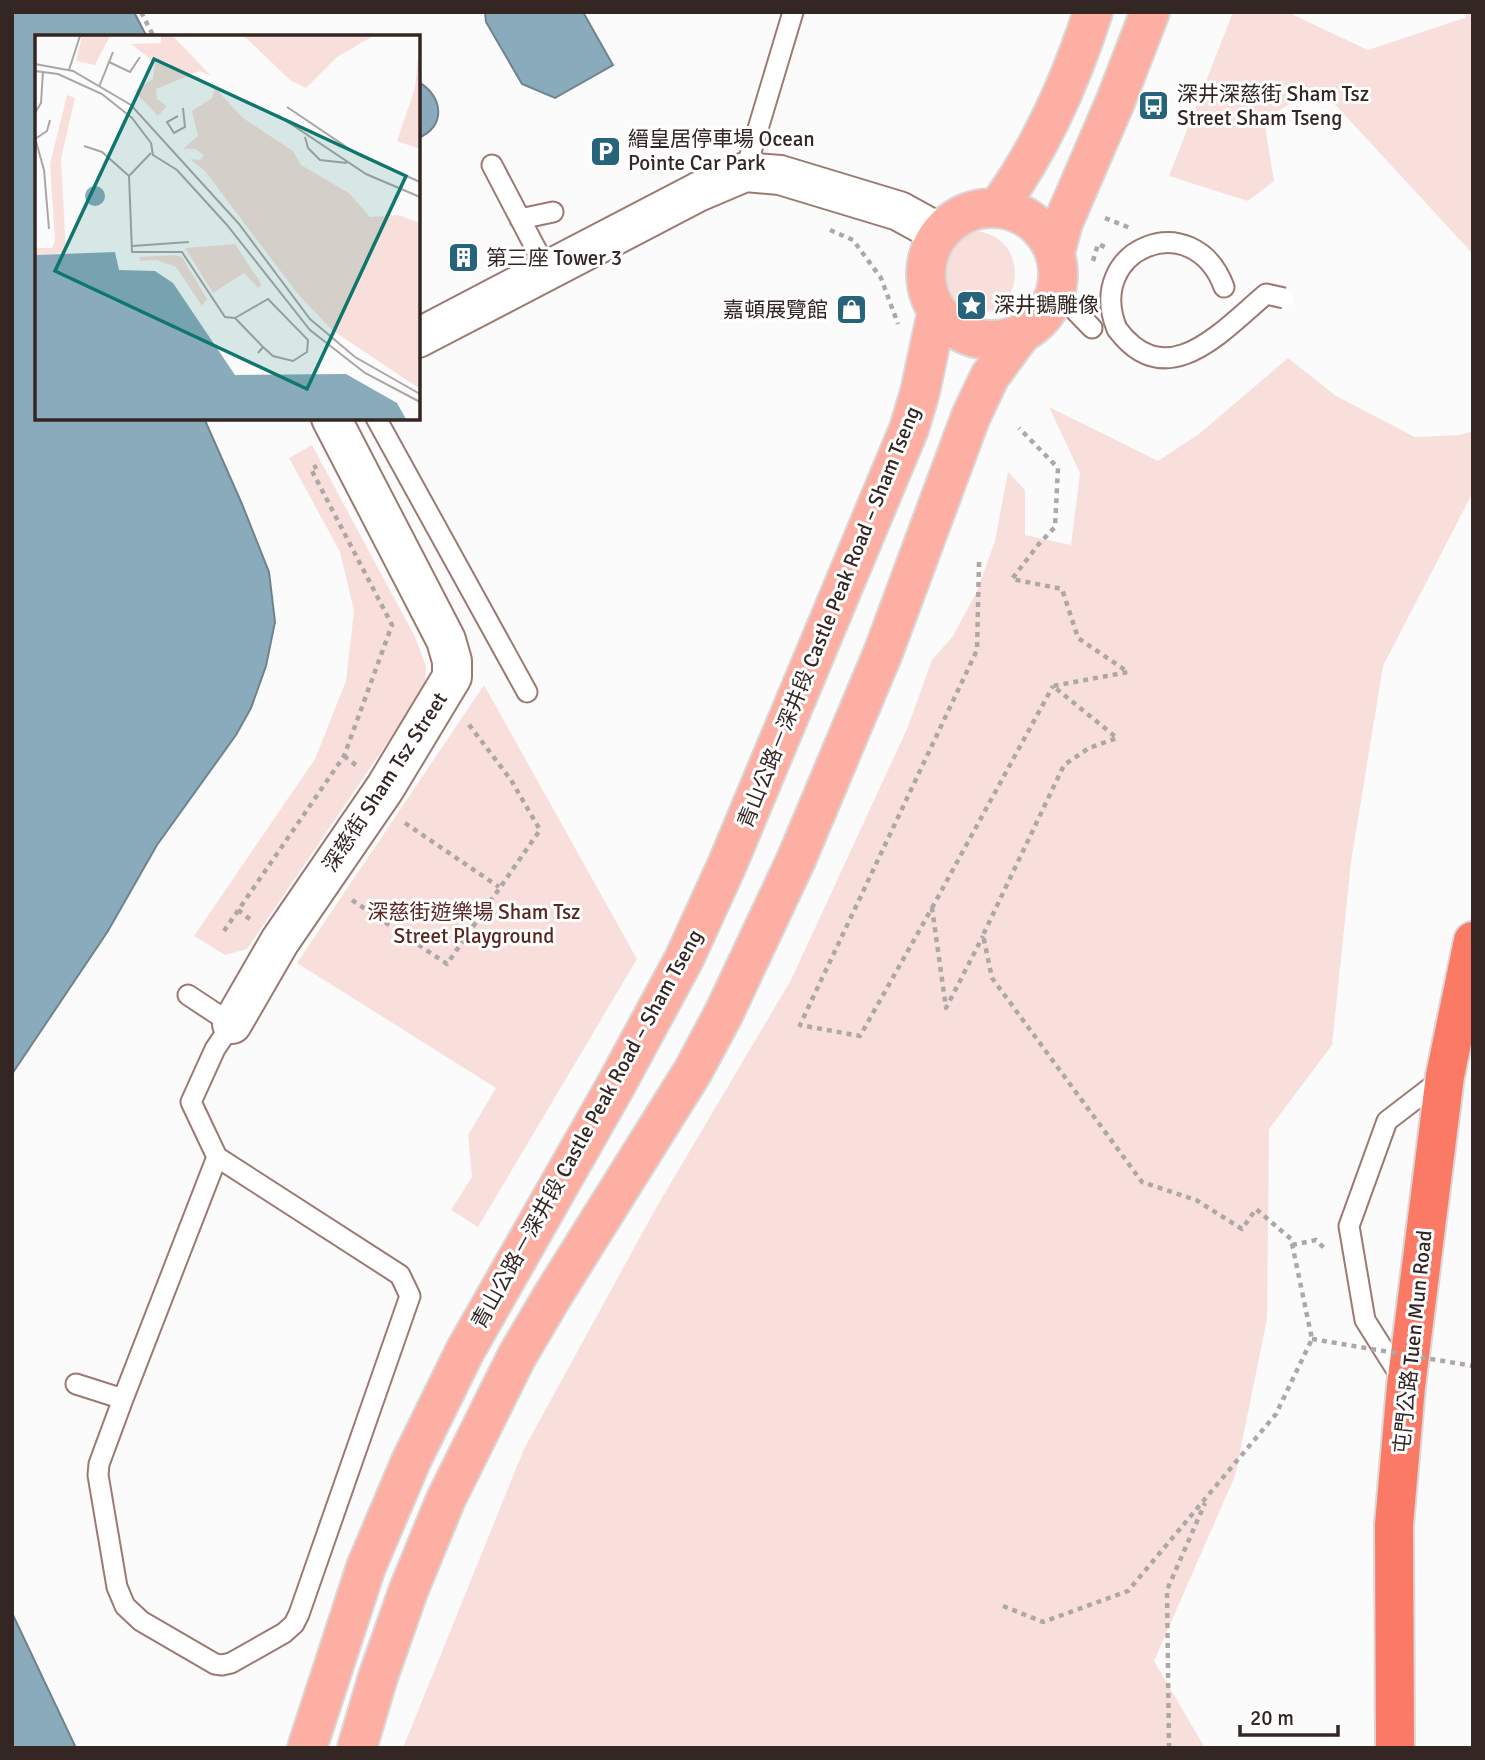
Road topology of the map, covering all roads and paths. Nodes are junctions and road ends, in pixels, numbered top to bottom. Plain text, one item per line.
1 (141, 12) edge
2 (793, 12) edge
3 (1093, 12) edge
4 (1150, 12) edge
5 (153, 35) edge
6 (492, 165) dead end
7 (745, 172) junction
8 (998, 207) junction
9 (553, 212) dead end
10 (1105, 218) dead end
11 (520, 219) junction
12 (1130, 228) dead end
13 (829, 230) dead end
14 (939, 233) junction
15 (1055, 253) junction
16 (548, 272) junction
17 (1224, 287) dead end
18 (1056, 291) junction
19 (1284, 298) dead end
20 (937, 312) junction
21 (898, 325) dead end
22 (1092, 328) dead end
23 (1021, 334) junction
24 (420, 337) edge
25 (332, 420) edge
26 (377, 420) edge
27 (1019, 428) dead end
28 (311, 469) dead end
29 (979, 562) dead end
30 (1053, 686) junction
31 (527, 692) dead end
32 (462, 717) dead end
33 (395, 816) dead end
34 (499, 887) junction
35 (343, 894) dead end
36 (932, 908) junction
37 (225, 931) dead end
38 (983, 935) junction
39 (1473, 941) edge
40 (188, 995) dead end
41 (232, 1024) junction
42 (1445, 1076) junction
43 (217, 1157) junction
44 (1312, 1339) junction
45 (1473, 1366) edge
46 (76, 1384) dead end
47 (1406, 1386) junction
48 (123, 1399) junction
49 (1209, 1496) junction
50 (1003, 1606) dead end
51 (307, 1748) edge
52 (357, 1748) edge
53 (1169, 1748) edge
54 (1395, 1748) edge

1 - 5 path
2 - 7 lane
3 - 8 main road
4 - 15 main road
6 - 11 lane
7 - 14 street
7 - 16 street
8 - 14 main road
8 - 15 main road
9 - 11 lane
10 - 12 path
11 - 16 lane
13 - 21 path
14 - 20 main road
15 - 18 main road
16 - 24 street
17 - 19 lane, bridge
18 - 22 lane
18 - 23 main road
20 - 23 main road
20 - 51 main road, 青山公路－深井段 Castle Peak Road – Sham Tseng
23 - 52 main road
25 - 41 street, 深慈街 Sham Tsz Street
26 - 31 lane
27 - 30 path
28 - 37 path
29 - 36 path
30 - 36 path
30 - 38 path
32 - 34 path
33 - 34 path
34 - 35 path
36 - 38 path
38 - 44 path
39 - 42 highway, 屯門公路 Tuen Mun Road
40 - 41 lane
41 - 43 lane
42 - 47 highway, 屯門公路 Tuen Mun Road
42 - 47 lane
43 - 48 lane
43 - 48 lane
44 - 45 path, bridge
44 - 49 path
46 - 48 lane
47 - 54 highway, 屯門公路 Tuen Mun Road
49 - 50 path
49 - 53 path

